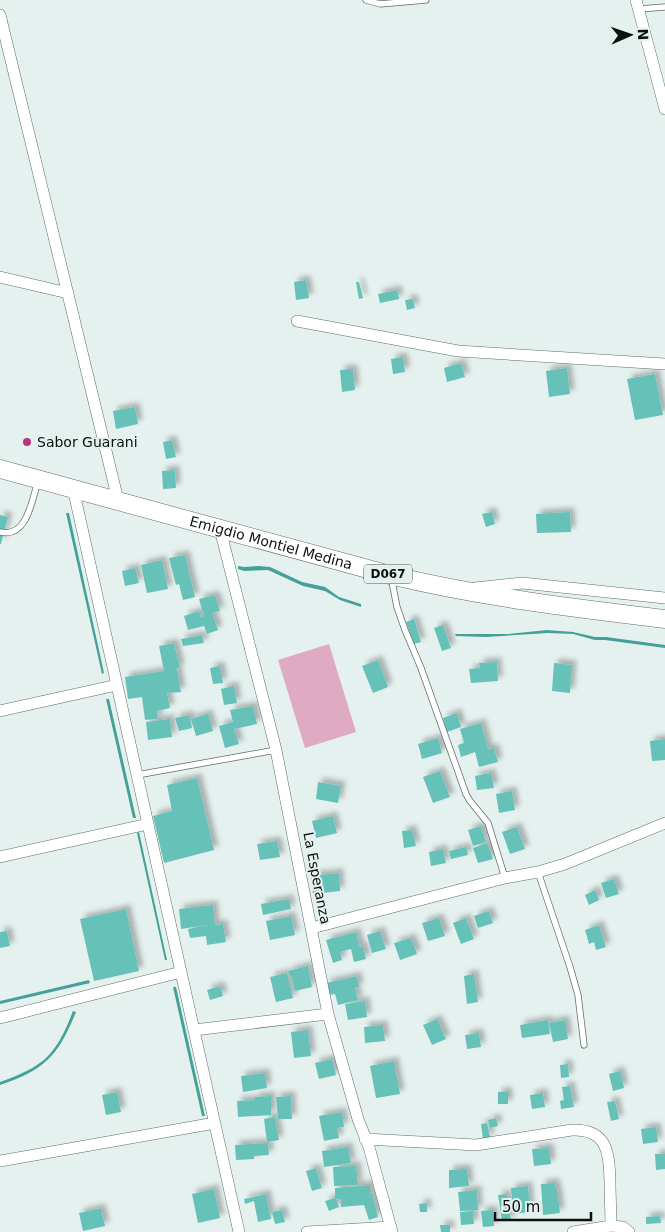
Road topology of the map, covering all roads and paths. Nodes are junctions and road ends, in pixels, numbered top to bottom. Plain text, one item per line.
1 (366, 0) edge
2 (426, 0) edge
3 (637, 4) edge
4 (665, 7) edge
5 (0, 15) edge
6 (4, 56) edge
7 (665, 109) edge
8 (0, 277) edge
9 (68, 293) junction
10 (297, 321) dead end
11 (665, 364) edge
12 (5, 468) edge
13 (38, 479) junction
14 (73, 488) junction
15 (118, 500) junction
16 (220, 529) junction
17 (0, 532) edge
18 (390, 575) junction
19 (460, 591) junction
20 (665, 598) edge
21 (665, 619) edge
22 (117, 685) junction
23 (0, 711) edge
24 (276, 750) junction
25 (137, 775) junction
26 (665, 823) edge
27 (148, 824) junction
28 (0, 857) edge
29 (538, 872) junction
30 (505, 878) junction
31 (312, 928) junction
32 (181, 972) junction
33 (328, 1014) junction
34 (0, 1018) edge
35 (194, 1030) junction
36 (584, 1045) dead end
37 (215, 1123) junction
38 (365, 1139) junction
39 (0, 1161) edge
40 (611, 1226) junction
41 (391, 1229) edge
42 (239, 1232) edge
43 (307, 1232) edge
44 (573, 1232) edge
45 (629, 1232) edge

1 - 2 lane
3 - 4 lane
3 - 7 street
5 - 6 street
6 - 9 street
8 - 9 street
9 - 15 street
10 - 11 street
12 - 13 main road, Emigdio Montiel Medina / D067
13 - 14 main road, Emigdio Montiel Medina / D067
13 - 17 lane
14 - 15 main road, Emigdio Montiel Medina / D067
14 - 22 street
15 - 16 main road, Emigdio Montiel Medina / D067
16 - 18 main road, Emigdio Montiel Medina / D067
16 - 24 street, La Esperanza
18 - 19 main road, Emigdio Montiel Medina / D067
18 - 30 lane
19 - 20 street
19 - 21 main road, Emigdio Montiel Medina / D067
22 - 23 street
22 - 25 street
24 - 25 lane
24 - 31 street, La Esperanza
25 - 27 street
26 - 29 street
27 - 28 street
27 - 32 street
29 - 30 street
29 - 36 lane
30 - 31 street
31 - 33 street, La Esperanza
32 - 34 street
32 - 35 street
33 - 35 street
33 - 38 street, La Esperanza
35 - 37 street
37 - 39 street
37 - 42 street
38 - 40 street
38 - 41 street, La Esperanza
40 - 44 street
40 - 45 street
41 - 43 street

